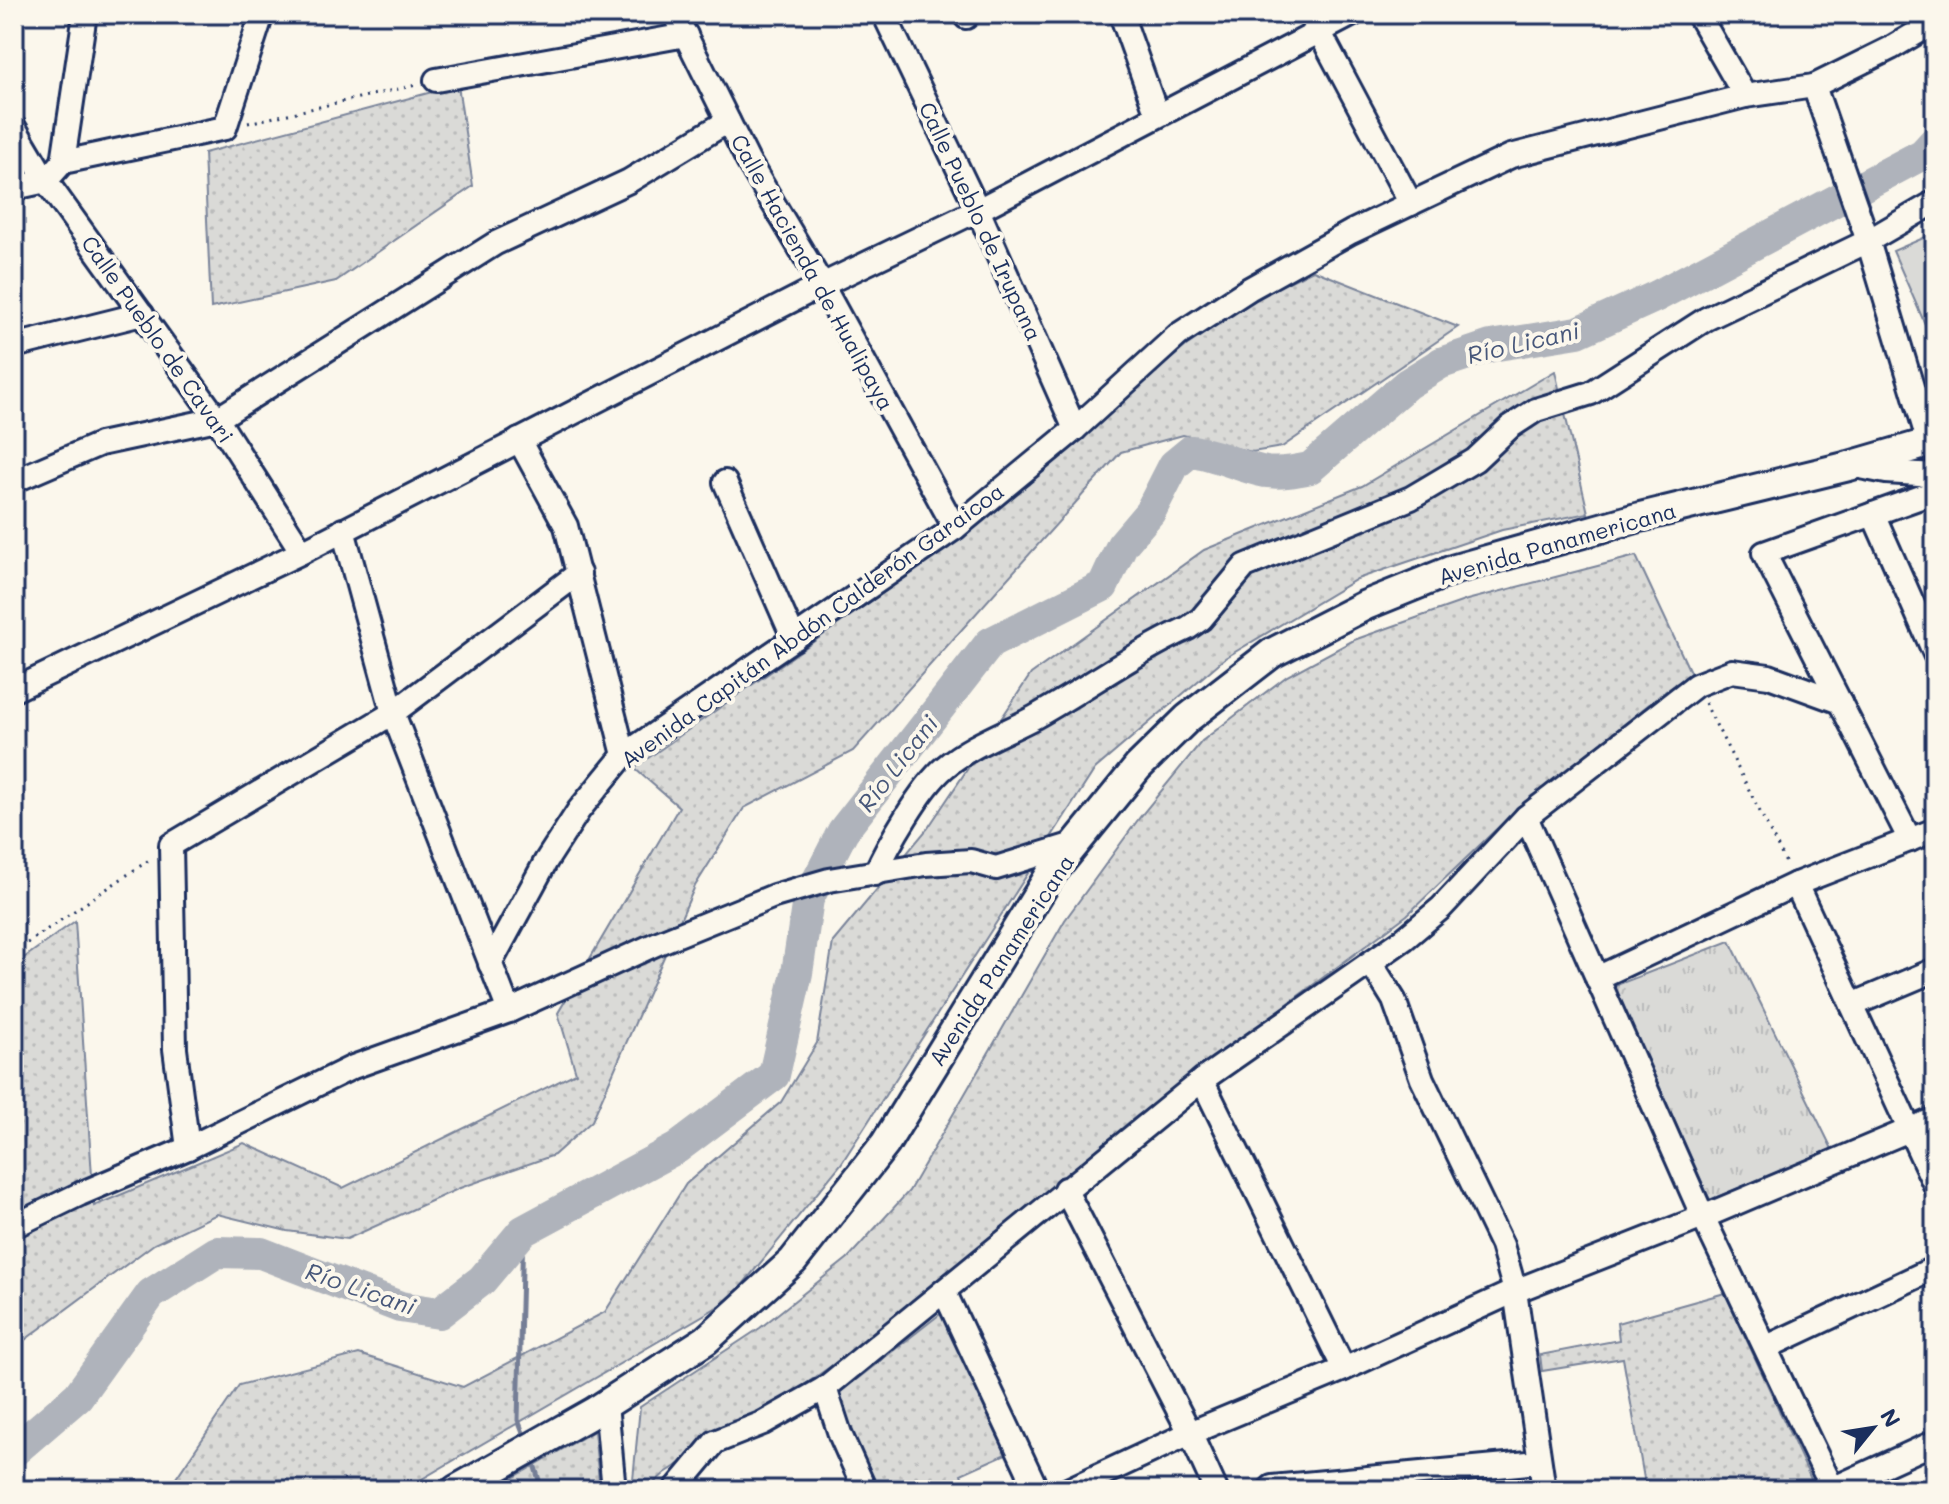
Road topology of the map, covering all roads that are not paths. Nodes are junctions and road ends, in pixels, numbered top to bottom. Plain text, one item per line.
1 (85, 14) edge
2 (262, 14) edge
3 (675, 14) edge
4 (884, 14) edge
5 (1121, 14) edge
6 (1353, 14) edge
7 (1698, 14) edge
8 (1313, 22) edge
9 (1935, 22) edge
10 (686, 35) junction
11 (436, 80) road end
12 (1814, 86) junction
13 (1745, 96) junction
14 (1157, 115) junction
15 (728, 121) junction
16 (14, 127) edge
17 (63, 162) junction
18 (46, 181) junction
19 (14, 188) edge
20 (1935, 202) edge
21 (1411, 204) junction
22 (978, 210) junction
23 (1868, 241) junction
24 (822, 285) junction
25 (142, 314) junction
26 (14, 346) edge
27 (217, 419) junction
28 (1075, 429) junction
29 (519, 440) junction
30 (1932, 442) edge
31 (1849, 466) junction
32 (1935, 475) edge
33 (14, 481) edge
34 (725, 482) dead end
35 (1935, 492) edge
36 (1873, 514) junction
37 (955, 528) junction
38 (343, 530) junction
39 (302, 552) junction
40 (579, 573) junction
41 (794, 639) junction
42 (1935, 654) edge
43 (14, 690) edge
44 (1840, 702) junction
45 (393, 713) junction
46 (624, 755) junction
47 (1526, 817) junction
48 (1935, 830) edge
49 (1910, 840) junction
50 (1077, 843) junction
51 (875, 874) junction
52 (1796, 884) junction
53 (1371, 963) junction
54 (490, 964) junction
55 (1935, 970) edge
56 (1597, 978) junction
57 (1852, 1005) junction
58 (509, 1011) junction
59 (1202, 1080) junction
60 (1935, 1119) edge
61 (1909, 1129) junction
62 (188, 1148) junction
63 (1935, 1185) edge
64 (1065, 1189) junction
65 (1703, 1217) junction
66 (14, 1226) edge
67 (1935, 1268) edge
68 (944, 1291) junction
69 (1515, 1291) junction
70 (1767, 1347) junction
71 (1344, 1369) junction
72 (825, 1388) junction
73 (606, 1404) junction
74 (1190, 1433) junction
75 (1935, 1442) edge
76 (1539, 1462) junction
77 (1832, 1489) edge
78 (456, 1490) edge
79 (614, 1490) edge
80 (675, 1490) edge
81 (865, 1490) edge
82 (1037, 1490) edge
83 (1068, 1490) edge
84 (1216, 1490) edge
85 (1269, 1490) edge
86 (1544, 1490) edge

1 - 17 street
2 - 17 street
3 - 10 street, Calle Hacienda de Hualipaya
4 - 22 street, Calle Pueblo de Irupana
5 - 14 street
6 - 8 street
7 - 13 street
8 - 14 street
8 - 21 street
9 - 12 street, Avenida Capitán Abdón Calderón Garaicoa
10 - 11 street
10 - 15 street, Calle Hacienda de Hualipaya
12 - 13 street, Avenida Capitán Abdón Calderón Garaicoa
12 - 23 street
13 - 21 street, Avenida Capitán Abdón Calderón Garaicoa
14 - 22 street
15 - 24 street, Calle Hacienda de Hualipaya
15 - 27 street
16 - 18 street, Calle Pueblo de Cavari
17 - 18 street
18 - 19 street
18 - 25 street, Calle Pueblo de Cavari
20 - 23 street
21 - 28 street, Avenida Capitán Abdón Calderón Garaicoa
22 - 24 street
22 - 28 street, Calle Pueblo de Irupana
23 - 30 street
23 - 51 street
24 - 29 street
24 - 37 street, Calle Hacienda de Hualipaya
25 - 26 street
25 - 27 street, Calle Pueblo de Cavari
27 - 33 street
27 - 39 street, Calle Pueblo de Cavari
28 - 37 street, Avenida Capitán Abdón Calderón Garaicoa
29 - 38 street
29 - 40 street
30 - 31 main road, Avenida Panamericana
31 - 32 street
31 - 50 main road, Avenida Panamericana
34 - 41 street
35 - 36 street
36 - 42 street
36 - 44 street
37 - 41 street, Avenida Capitán Abdón Calderón Garaicoa
38 - 39 street
38 - 45 street
39 - 43 street
40 - 45 street
40 - 46 street
41 - 46 street, Avenida Capitán Abdón Calderón Garaicoa
44 - 47 street
44 - 49 street
45 - 54 street
45 - 62 street
46 - 54 street, Avenida Capitán Abdón Calderón Garaicoa
47 - 53 street
47 - 56 street
48 - 49 street
49 - 52 street
50 - 51 street
50 - 73 main road, Avenida Panamericana
51 - 58 street
52 - 56 street
52 - 57 street
53 - 59 street
53 - 69 street
54 - 58 street
55 - 57 street
56 - 65 street
57 - 61 street
58 - 62 street
59 - 64 street
59 - 71 street
60 - 61 street
61 - 63 street
61 - 65 street
62 - 66 street
64 - 68 street
64 - 74 street
65 - 69 street
65 - 70 street
67 - 70 street
68 - 72 street
68 - 82 street
69 - 71 street
69 - 76 street
70 - 77 street
71 - 74 street
72 - 80 street
72 - 81 street
73 - 78 main road, Avenida Panamericana
73 - 79 street
74 - 83 street
74 - 84 street
75 - 77 street
76 - 85 street
76 - 86 street

